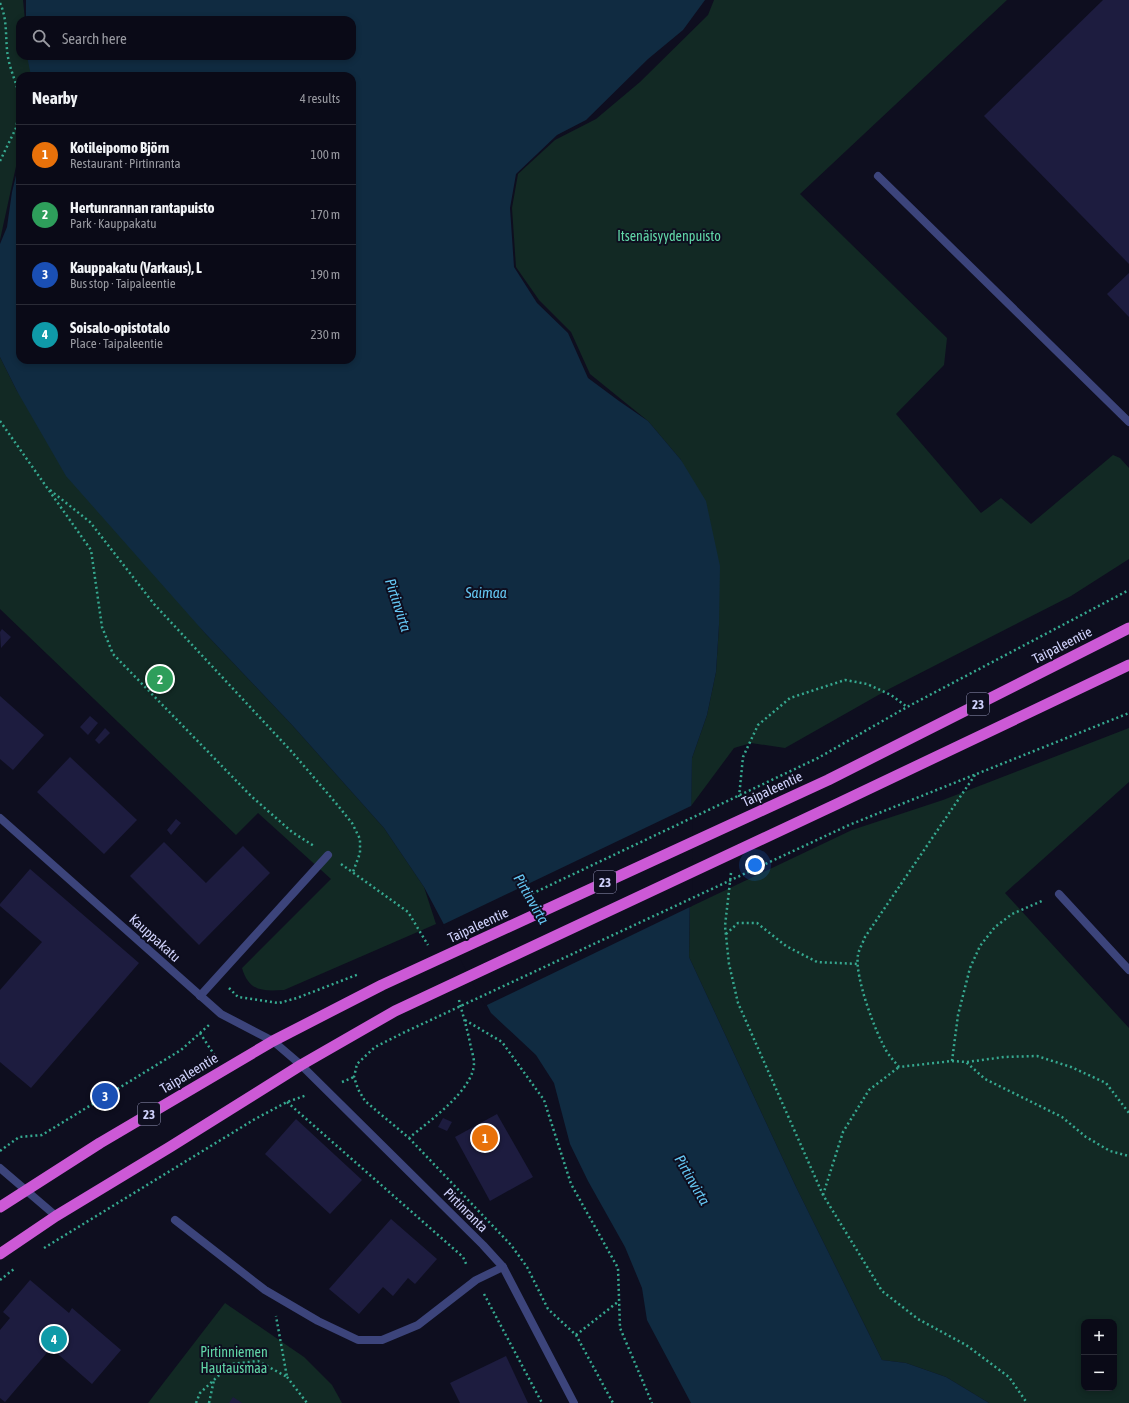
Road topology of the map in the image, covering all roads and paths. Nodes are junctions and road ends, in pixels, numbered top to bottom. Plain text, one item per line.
1 (0, 3) edge
2 (16, 81) edge
3 (16, 128) edge
4 (0, 161) edge
5 (878, 176) dead end
6 (0, 421) edge
7 (1129, 422) edge
8 (47, 487) junction
9 (1129, 590) edge
10 (1129, 628) edge
11 (1129, 665) edge
12 (906, 707) junction
13 (1129, 713) edge
14 (976, 775) junction
15 (738, 803) dead end
16 (0, 818) edge
17 (315, 846) dead end
18 (328, 855) dead end
19 (353, 872) dead end
20 (731, 872) dead end
21 (1059, 894) joint
22 (517, 901) dead end
23 (726, 934) junction
24 (432, 941) dead end
25 (424, 945) dead end
26 (858, 964) junction
27 (1129, 970) edge
28 (360, 974) dead end
29 (217, 978) junction
30 (200, 996) junction
31 (238, 997) junction
32 (221, 1014) junction
33 (464, 1020) dead end
34 (273, 1041) junction
35 (952, 1061) junction
36 (966, 1062) junction
37 (301, 1064) junction
38 (899, 1067) junction
39 (354, 1077) junction
40 (325, 1089) junction
41 (287, 1102) junction
42 (1129, 1113) edge
43 (416, 1132) dead end
44 (0, 1151) edge
45 (1129, 1156) edge
46 (0, 1168) edge
47 (26, 1190) junction
48 (824, 1195) junction
49 (0, 1207) edge
50 (56, 1216) junction
51 (175, 1220) dead end
52 (43, 1249) dead end
53 (0, 1254) edge
54 (17, 1266) dead end
55 (503, 1267) junction
56 (0, 1280) edge
57 (476, 1280) junction
58 (271, 1294) junction
59 (619, 1301) junction
60 (576, 1335) dead end
61 (287, 1377) junction
62 (214, 1380) junction
63 (196, 1403) edge
64 (209, 1403) edge
65 (306, 1403) edge
66 (542, 1403) edge
67 (574, 1403) edge
68 (652, 1403) edge
69 (1027, 1403) edge

1 - 2 path
3 - 4 path
5 - 7 street
6 - 8 path
8 - 17 path
8 - 19 path
9 - 12 path
10 - 34 highway, Taipaleentie / 23
11 - 37 highway, 23
12 - 15 path
12 - 22 path
13 - 14 path
14 - 26 path
14 - 39 path
16 - 30 street, Kauppakatu
18 - 29 street
20 - 23 path
21 - 27 street
21 - 35 path
23 - 26 path
23 - 48 path
24 - 25 path
26 - 38 path
28 - 31 path
29 - 30 street
29 - 31 path
30 - 32 street, Kauppakatu
31 - 32 path
32 - 34 street, Kauppakatu
32 - 44 path
33 - 59 path
34 - 37 street, Kauppakatu
34 - 47 highway, Taipaleentie / 23
35 - 36 path
35 - 38 path
36 - 42 path
36 - 45 path
37 - 40 street, Pirtinranta
37 - 50 highway, 23
38 - 48 path
39 - 40 path
39 - 43 path
40 - 41 path
40 - 55 street, Pirtinranta
41 - 52 path
41 - 57 path
46 - 47 street
47 - 49 highway, 23
47 - 50 street
48 - 69 path
50 - 53 highway, 23
51 - 58 street
54 - 56 path
55 - 57 street
55 - 67 street, Pirtinranta
57 - 58 street
57 - 66 path
58 - 61 path
59 - 60 path
59 - 68 path
61 - 62 path
61 - 65 path
62 - 63 path
62 - 64 path

